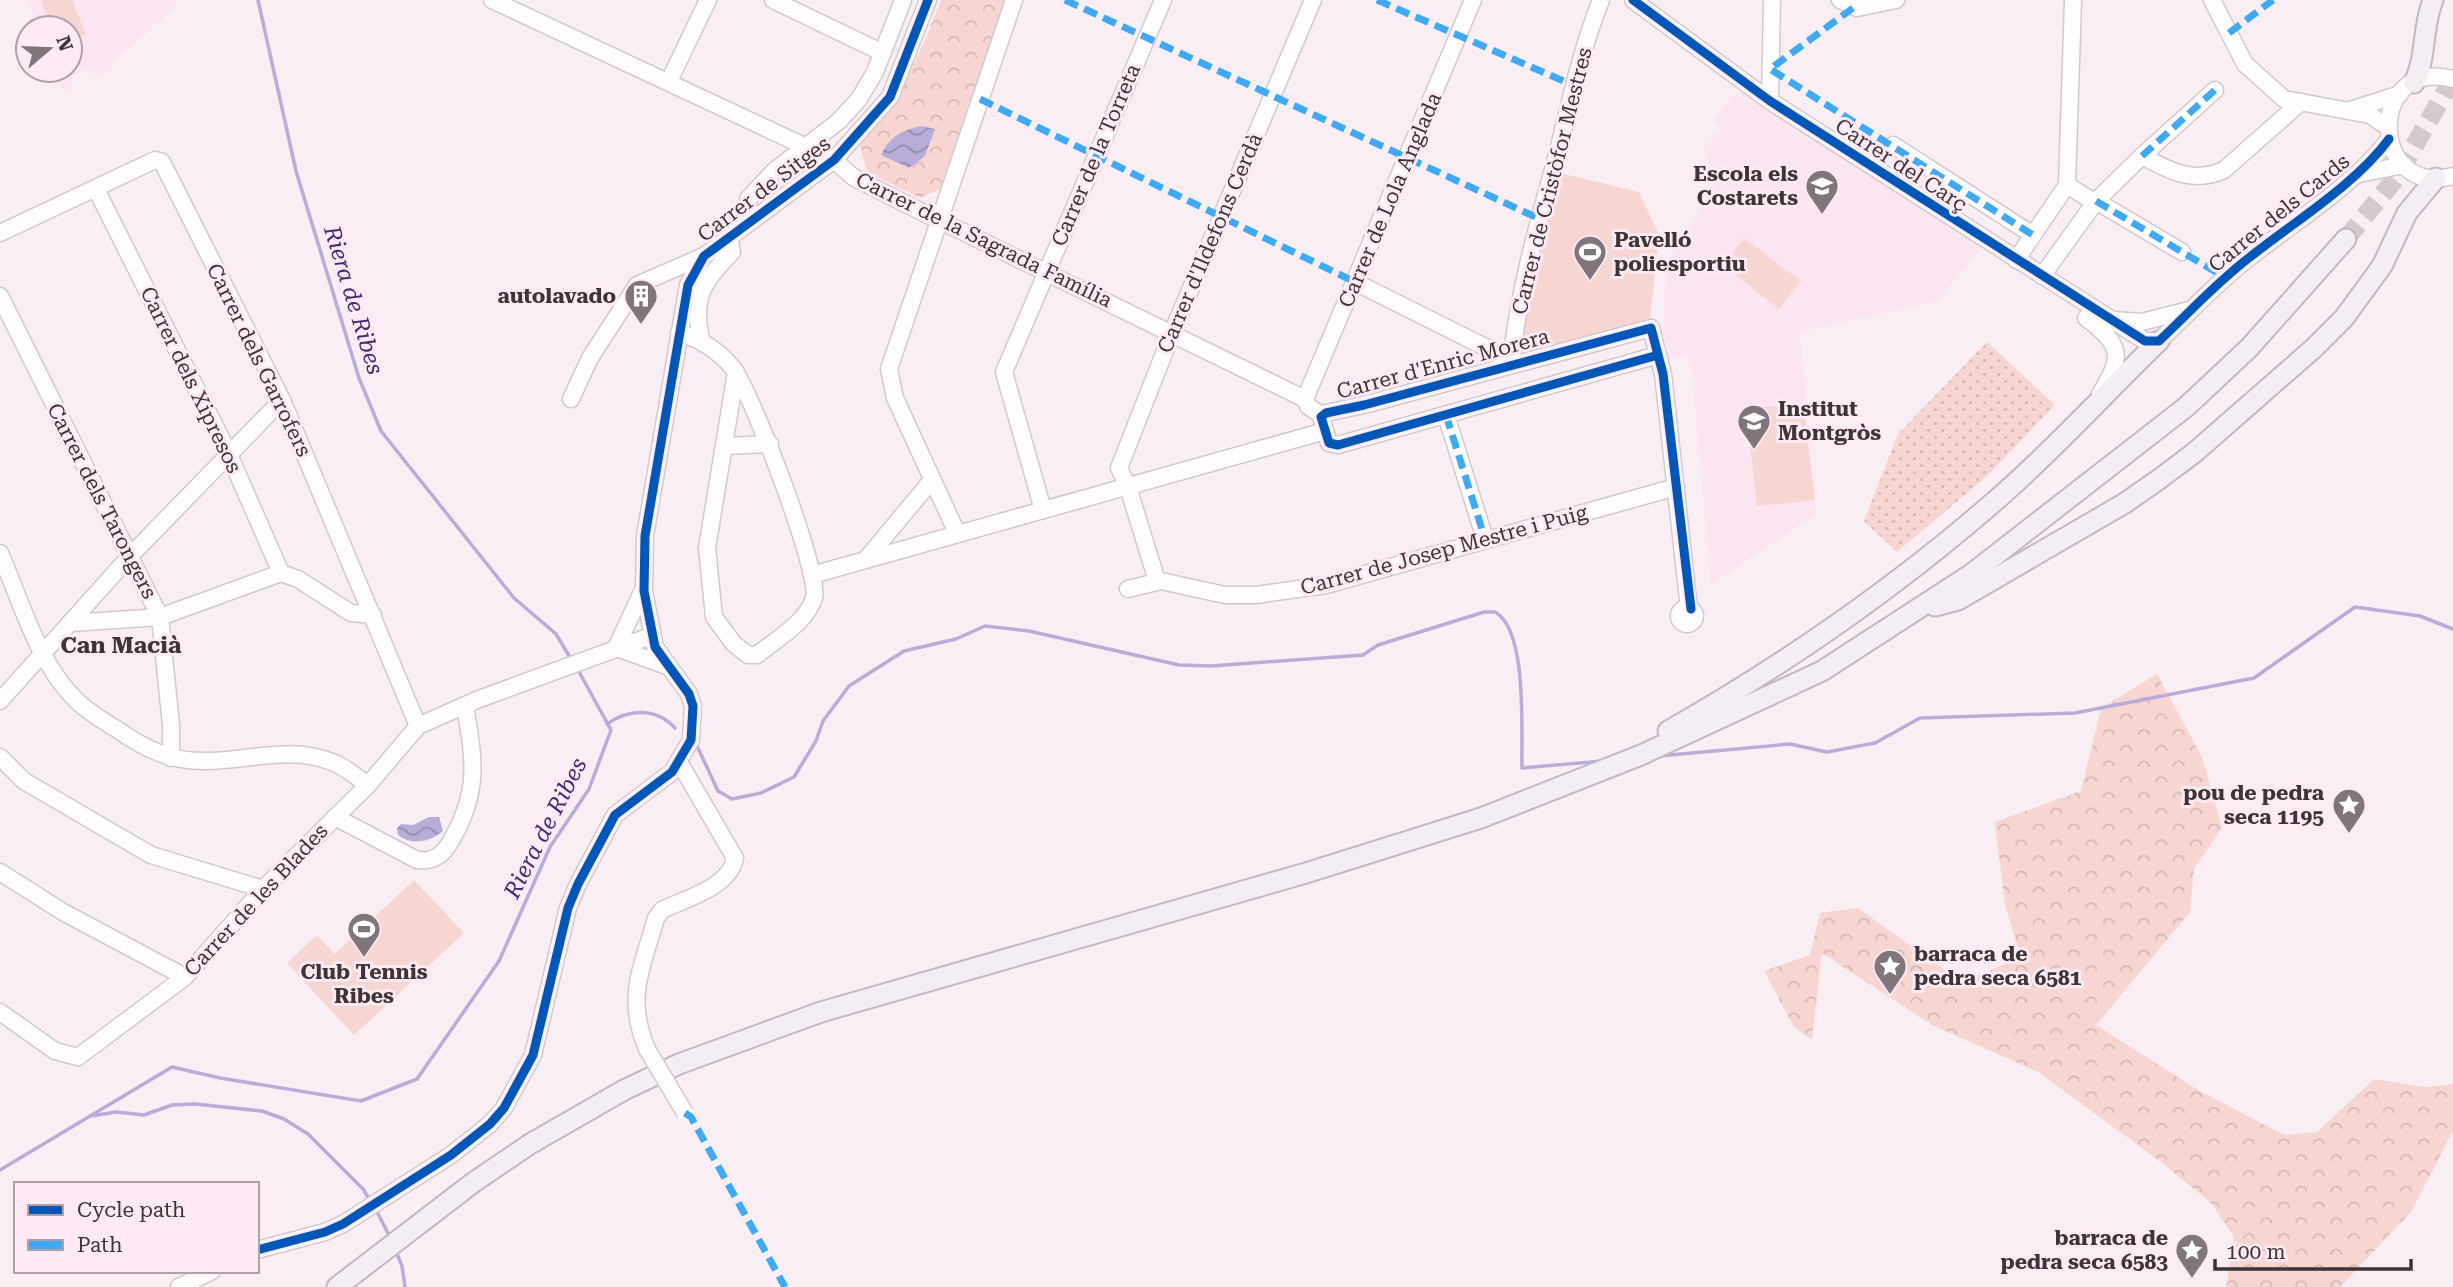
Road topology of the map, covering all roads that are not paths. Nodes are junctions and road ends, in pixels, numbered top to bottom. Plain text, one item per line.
1 (492, 0) edge
2 (708, 0) edge
3 (773, 0) edge
4 (902, 0) edge
5 (928, 0) edge
6 (1014, 0) edge
7 (1163, 0) edge
8 (1313, 0) edge
9 (1473, 0) edge
10 (1601, 0) edge
11 (1633, 0) edge
12 (1772, 0) edge
13 (1840, 0) edge
14 (1896, 0) edge
15 (2073, 0) edge
16 (2212, 0) edge
17 (2433, 0) edge
18 (883, 53) junction
19 (2453, 79) edge
20 (669, 80) junction
21 (2407, 89) junction
22 (2215, 90) dead end
23 (1770, 101) junction
24 (2301, 102) junction
25 (2348, 111) junction
26 (2388, 132) junction
27 (1893, 145) dead end
28 (807, 149) junction
29 (2142, 156) junction
30 (834, 160) junction
31 (2404, 165) junction
32 (2353, 176) junction
33 (2445, 177) edge
34 (2067, 185) junction
35 (96, 189) junction
36 (2095, 202) junction
37 (939, 220) junction
38 (748, 221) junction
39 (0, 233) edge
40 (2033, 235) junction
41 (729, 236) junction
42 (2346, 239) tunnel mouth
43 (2182, 252) dead end
44 (704, 256) junction
45 (2021, 263) junction
46 (1046, 271) junction
47 (2042, 276) junction
48 (1355, 282) junction
49 (0, 296) edge
50 (2192, 310) junction
51 (2106, 319) junction
52 (679, 333) junction
53 (1172, 333) junction
54 (701, 339) junction
55 (2159, 341) junction
56 (1658, 355) junction
57 (1510, 364) junction
58 (736, 372) junction
59 (571, 399) dead end
60 (1305, 399) junction
61 (282, 400) junction
62 (2093, 405) junction
63 (1446, 415) junction
64 (1323, 423) junction
65 (770, 444) junction
66 (724, 446) junction
67 (228, 452) junction
68 (932, 480) junction
69 (1128, 487) junction
70 (1676, 487) junction
71 (1043, 510) junction
72 (957, 533) junction
73 (1485, 539) junction
74 (0, 553) edge
75 (130, 556) junction
76 (867, 558) junction
77 (281, 573) junction
78 (812, 575) junction
79 (1157, 581) junction
80 (645, 587) junction
81 (1128, 589) dead end
82 (1924, 607) junction
83 (1689, 608) dead end
84 (373, 615) junction
85 (160, 617) junction
86 (71, 623) junction
87 (651, 636) junction
88 (616, 648) junction
89 (43, 654) junction
90 (667, 666) junction
91 (0, 701) edge
92 (465, 706) junction
93 (418, 726) junction
94 (1640, 756) junction
95 (0, 757) edge
96 (171, 758) junction
97 (679, 762) junction
98 (368, 785) junction
99 (335, 817) junction
100 (0, 873) edge
101 (263, 889) junction
102 (185, 977) junction
103 (0, 1012) edge
104 (685, 1113) dead end
105 (259, 1249) edge
106 (208, 1273) edge
107 (179, 1287) edge
108 (337, 1287) edge

1 - 20 street, Carrer de la Sagrada Família
2 - 20 street
3 - 18 street
4 - 18 street
5 - 30 street, Carrer de Sitges
6 - 37 street
7 - 46 street, Carrer de la Torreta
8 - 53 street, Carrer d'Ildefons Cerdà
9 - 48 street, Carrer de Lola Anglada
10 - 57 street, Carrer de Cristòfor Mestres
11 - 23 street, Carrer del Carç
12 - 23 street
13 - 14 street
15 - 34 street
16 - 24 street
17 - 21 main road
18 - 28 street
19 - 21 street
20 - 28 street, Carrer de la Sagrada Família
21 - 25 street
21 - 26 street, Carrer dels Cards
22 - 29 street
23 - 45 street, Carrer del Carç
24 - 25 street
24 - 29 street
25 - 26 street
26 - 31 street
26 - 32 street, Carrer dels Cards
27 - 40 street
28 - 30 street, Carrer de la Sagrada Família
28 - 38 street
29 - 36 street
30 - 37 street, Carrer de la Sagrada Família
30 - 38 street, Carrer de Sitges
31 - 32 street, Carrer dels Cards
31 - 33 street
32 - 50 street, Carrer dels Cards
33 - 82 main road
34 - 36 street
34 - 40 street
35 - 39 street, Carrer dels Garrofers
35 - 61 street, Carrer dels Garrofers
35 - 67 street, Carrer dels Xipresos
36 - 43 street
36 - 47 street
37 - 46 street, Carrer de la Sagrada Família
37 - 68 street
38 - 41 street, Carrer de Sitges
40 - 45 street
41 - 44 street, Carrer de Sitges
41 - 54 street
42 - 82 main road
44 - 52 street, Carrer de Sitges
44 - 59 street
45 - 47 street, Carrer del Carç
45 - 62 street, Carrer del Carç
46 - 53 street, Carrer de la Sagrada Família
46 - 71 street, Carrer de la Torreta
47 - 51 street, Carrer del Carç
48 - 57 street
48 - 60 street, Carrer de Lola Anglada
49 - 75 street, Carrer dels Tarongers
50 - 51 street, Carrer del Carç
50 - 55 street, Carrer dels Cards
51 - 55 street, Carrer del Carç
52 - 54 street
52 - 80 street, Carrer de Sitges
53 - 60 street, Carrer de la Sagrada Família
53 - 69 street, Carrer d'Ildefons Cerdà
54 - 58 street
55 - 62 main road
56 - 57 street, Carrer d'Enric Morera
56 - 63 street, Carrer d'Enric Morera
56 - 70 street
57 - 64 street, Carrer d'Enric Morera
58 - 65 street
58 - 66 street
60 - 64 street, Carrer de la Sagrada Família
61 - 67 street
61 - 84 street, Carrer dels Garrofers
62 - 94 main road
63 - 64 street, Carrer d'Enric Morera
63 - 73 street
64 - 69 street, Carrer d'Enric Morera
65 - 66 street
65 - 78 street
66 - 78 street
67 - 75 street
67 - 77 street, Carrer dels Xipresos
68 - 72 street
68 - 76 street
69 - 71 street, Carrer d'Enric Morera
69 - 79 street, Carrer d'Ildefons Cerdà
70 - 73 street, Carrer de Josep Mestre i Puig
70 - 83 street
71 - 72 street, Carrer d'Enric Morera
72 - 76 street, Carrer d'Enric Morera
73 - 79 street, Carrer de Josep Mestre i Puig
74 - 89 street
75 - 85 street, Carrer dels Tarongers
75 - 86 street
76 - 78 street, Carrer d'Enric Morera
77 - 84 street
77 - 85 street
79 - 81 street, Carrer de Josep Mestre i Puig
80 - 87 street, Carrer de Sitges
80 - 88 street
82 - 94 main road
84 - 93 street, Carrer dels Garrofers
85 - 86 street
85 - 96 street, Carrer dels Tarongers
86 - 89 street
87 - 88 street
87 - 90 street
88 - 90 street
88 - 92 street
89 - 91 street
89 - 96 street
90 - 97 street
92 - 93 street
92 - 99 street
93 - 98 street, Carrer de les Blades
94 - 108 main road
95 - 101 street
96 - 98 street
97 - 104 street, bridge
97 - 105 street
98 - 99 street, Carrer de les Blades
99 - 101 street, Carrer de les Blades
100 - 102 street
101 - 102 street, Carrer de les Blades
102 - 103 street, Carrer de les Blades
106 - 107 street

